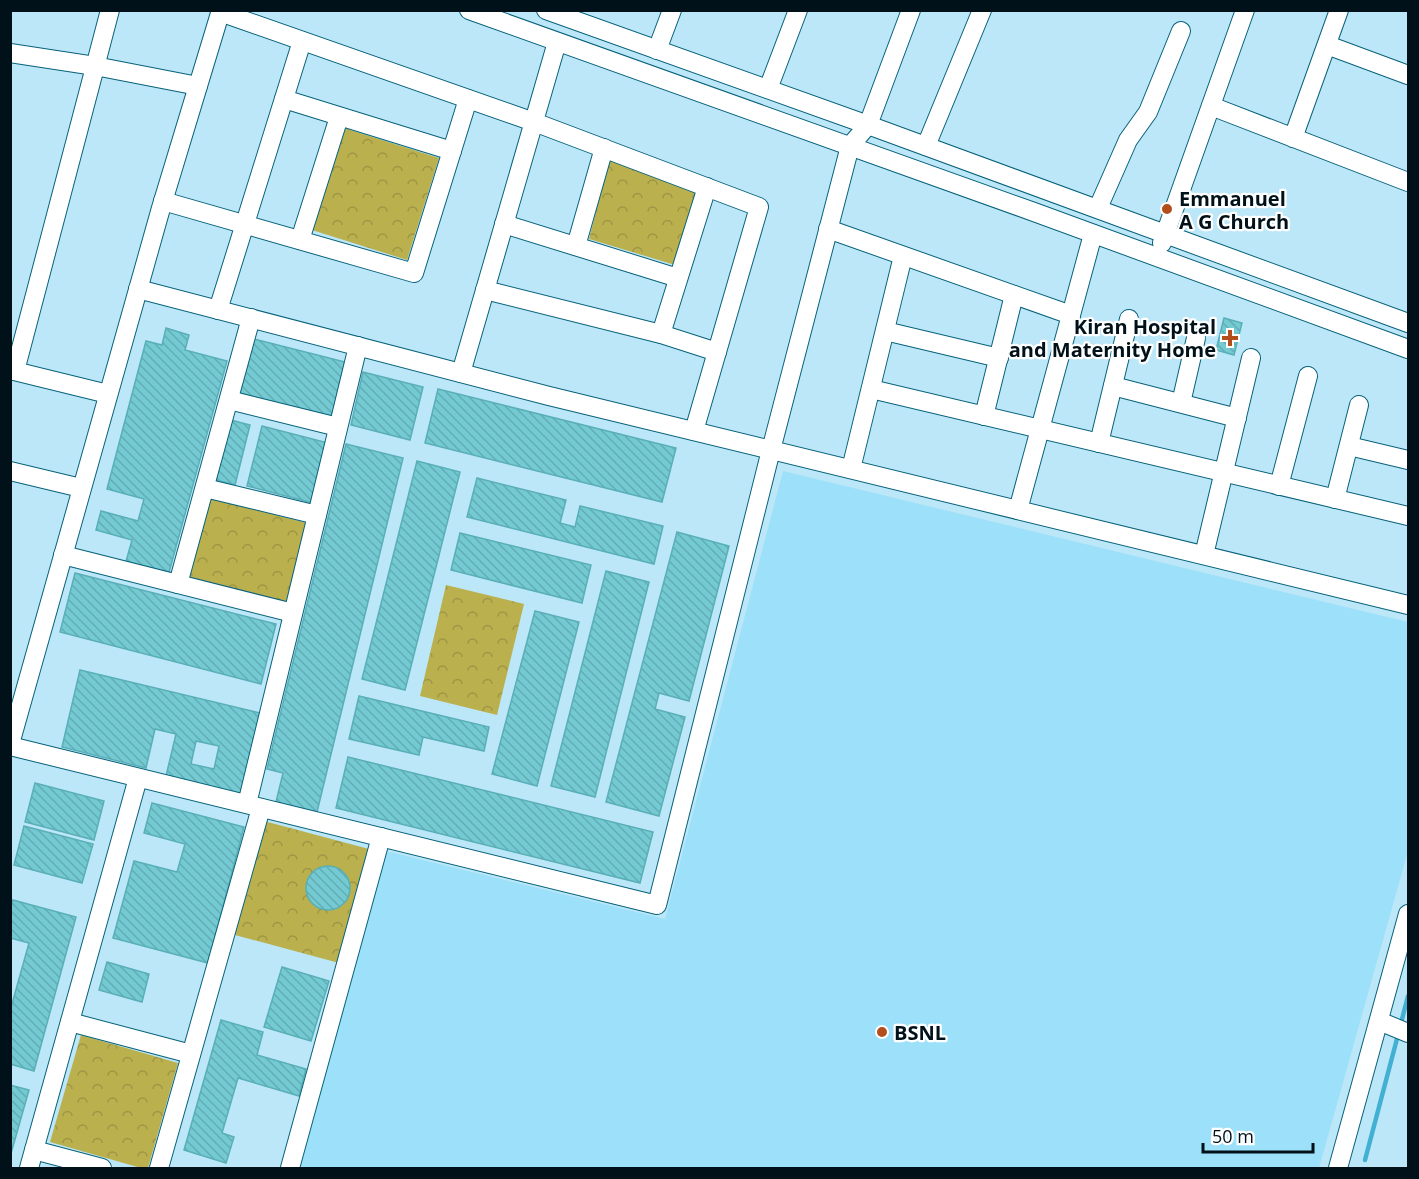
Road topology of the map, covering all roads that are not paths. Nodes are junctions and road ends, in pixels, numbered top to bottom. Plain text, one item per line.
1 (110, 10) edge
2 (469, 10) edge
3 (546, 10) edge
4 (672, 10) edge
5 (798, 10) edge
6 (911, 10) edge
7 (982, 10) edge
8 (1245, 10) edge
9 (1339, 10) edge
10 (221, 11) edge
11 (1181, 31) dead end
12 (302, 41) junction
13 (557, 42) junction
14 (1327, 45) junction
15 (657, 50) junction
16 (10, 53) edge
17 (95, 66) junction
18 (1408, 75) edge
19 (198, 86) junction
20 (768, 89) junction
21 (284, 99) junction
22 (468, 99) junction
23 (1211, 106) junction
24 (339, 117) junction
25 (534, 122) junction
26 (868, 125) junction
27 (1293, 138) junction
28 (850, 146) junction
29 (926, 146) junction
30 (604, 148) junction
31 (452, 152) junction
32 (1408, 182) edge
33 (706, 187) junction
34 (163, 201) junction
35 (1098, 208) junction
36 (245, 224) junction
37 (504, 224) junction
38 (828, 230) junction
39 (1166, 233) junction
40 (1093, 234) junction
41 (300, 240) junction
42 (576, 246) junction
43 (903, 256) junction
44 (1157, 257) junction
45 (678, 278) junction
46 (138, 289) junction
47 (485, 290) junction
48 (1014, 294) junction
49 (218, 310) junction
50 (1071, 315) junction
51 (251, 318) junction
52 (1129, 319) dead end
53 (1408, 323) edge
54 (885, 331) junction
55 (661, 334) junction
56 (1196, 338) dead end
57 (358, 346) junction
58 (1408, 350) edge
59 (717, 352) junction
60 (999, 357) junction
61 (1251, 358) dead end
62 (13, 370) edge
63 (461, 373) junction
64 (1308, 376) dead end
65 (1113, 386) junction
66 (871, 389) junction
67 (108, 394) junction
68 (229, 400) junction
69 (1181, 403) junction
70 (1359, 405) dead end
71 (984, 416) junction
72 (1237, 418) junction
73 (338, 427) junction
74 (1040, 429) junction
75 (694, 431) junction
76 (1099, 443) junction
77 (1349, 446) junction
78 (771, 450) junction
79 (1408, 460) edge
80 (851, 469) junction
81 (10, 471) edge
82 (1224, 472) junction
83 (1279, 486) junction
84 (81, 488) junction
85 (205, 488) junction
86 (1335, 499) junction
87 (1018, 510) junction
88 (317, 515) junction
89 (1408, 516) edge
90 (63, 555) junction
91 (1204, 555) junction
92 (178, 584) junction
93 (1408, 605) edge
94 (293, 613) junction
95 (10, 745) edge
96 (138, 778) junction
97 (254, 806) junction
98 (381, 837) junction
99 (1407, 926) edge
100 (70, 1022) junction
101 (1397, 1029) edge
102 (191, 1054) junction
103 (34, 1150) junction
104 (29, 1168) edge
105 (102, 1168) edge
106 (159, 1168) edge
107 (290, 1168) edge
108 (1338, 1168) edge

1 - 17 street
2 - 13 street
3 - 15 street
4 - 15 street
5 - 20 street
6 - 26 street
7 - 29 street
8 - 23 street
9 - 14 street
10 - 12 street
10 - 19 street
11 - 35 street
12 - 21 street
12 - 22 street
13 - 25 street
13 - 28 street
14 - 18 street
14 - 27 street
15 - 20 street
16 - 17 street
17 - 19 street
17 - 62 street
19 - 34 street
20 - 26 street
21 - 24 street
21 - 36 street
22 - 25 street
22 - 31 street
23 - 27 street
23 - 39 street
24 - 31 street
24 - 41 street
25 - 30 street
25 - 37 street
26 - 28 street
26 - 29 street
27 - 32 street
28 - 38 street
28 - 40 street
29 - 35 street
30 - 33 street
30 - 42 street
31 - 41 street
33 - 45 street
33 - 59 street
34 - 36 street
34 - 46 street
35 - 39 street
36 - 41 street
36 - 49 street
37 - 42 street
37 - 47 street
38 - 43 street
38 - 78 street
39 - 44 street
39 - 53 street
40 - 44 street
40 - 50 street
42 - 45 street
43 - 48 street
43 - 54 street
44 - 58 street
45 - 55 street
46 - 49 street
46 - 67 street
47 - 55 street
47 - 63 street
48 - 50 street
48 - 60 street
49 - 51 street
50 - 74 street
51 - 57 street
51 - 68 street
52 - 65 street
54 - 60 street
54 - 66 street
55 - 59 street
56 - 69 street
57 - 63 street
57 - 73 street
59 - 75 street
60 - 71 street
61 - 72 street
62 - 67 street
63 - 75 street
64 - 83 street
65 - 69 street
65 - 76 street
66 - 71 street
66 - 80 street
67 - 84 street
68 - 73 street
68 - 85 street
69 - 72 street
70 - 77 street
71 - 74 street
72 - 82 street
73 - 88 street
74 - 76 street
74 - 87 street
75 - 78 street
76 - 82 street
77 - 79 street
77 - 86 street
78 - 80 street
78 - 98 street
80 - 87 street
81 - 84 street
82 - 83 street
82 - 91 street
83 - 86 street
84 - 90 street
85 - 88 street
85 - 92 street
86 - 89 street
87 - 91 street
88 - 94 street
90 - 92 street
90 - 95 street
91 - 93 street
92 - 94 street
94 - 97 street
95 - 96 street
96 - 97 street
96 - 100 street
97 - 98 street
97 - 102 street
98 - 107 street
99 - 101 street
100 - 102 street
100 - 103 street
101 - 108 street
102 - 106 street
103 - 104 street
103 - 105 street

